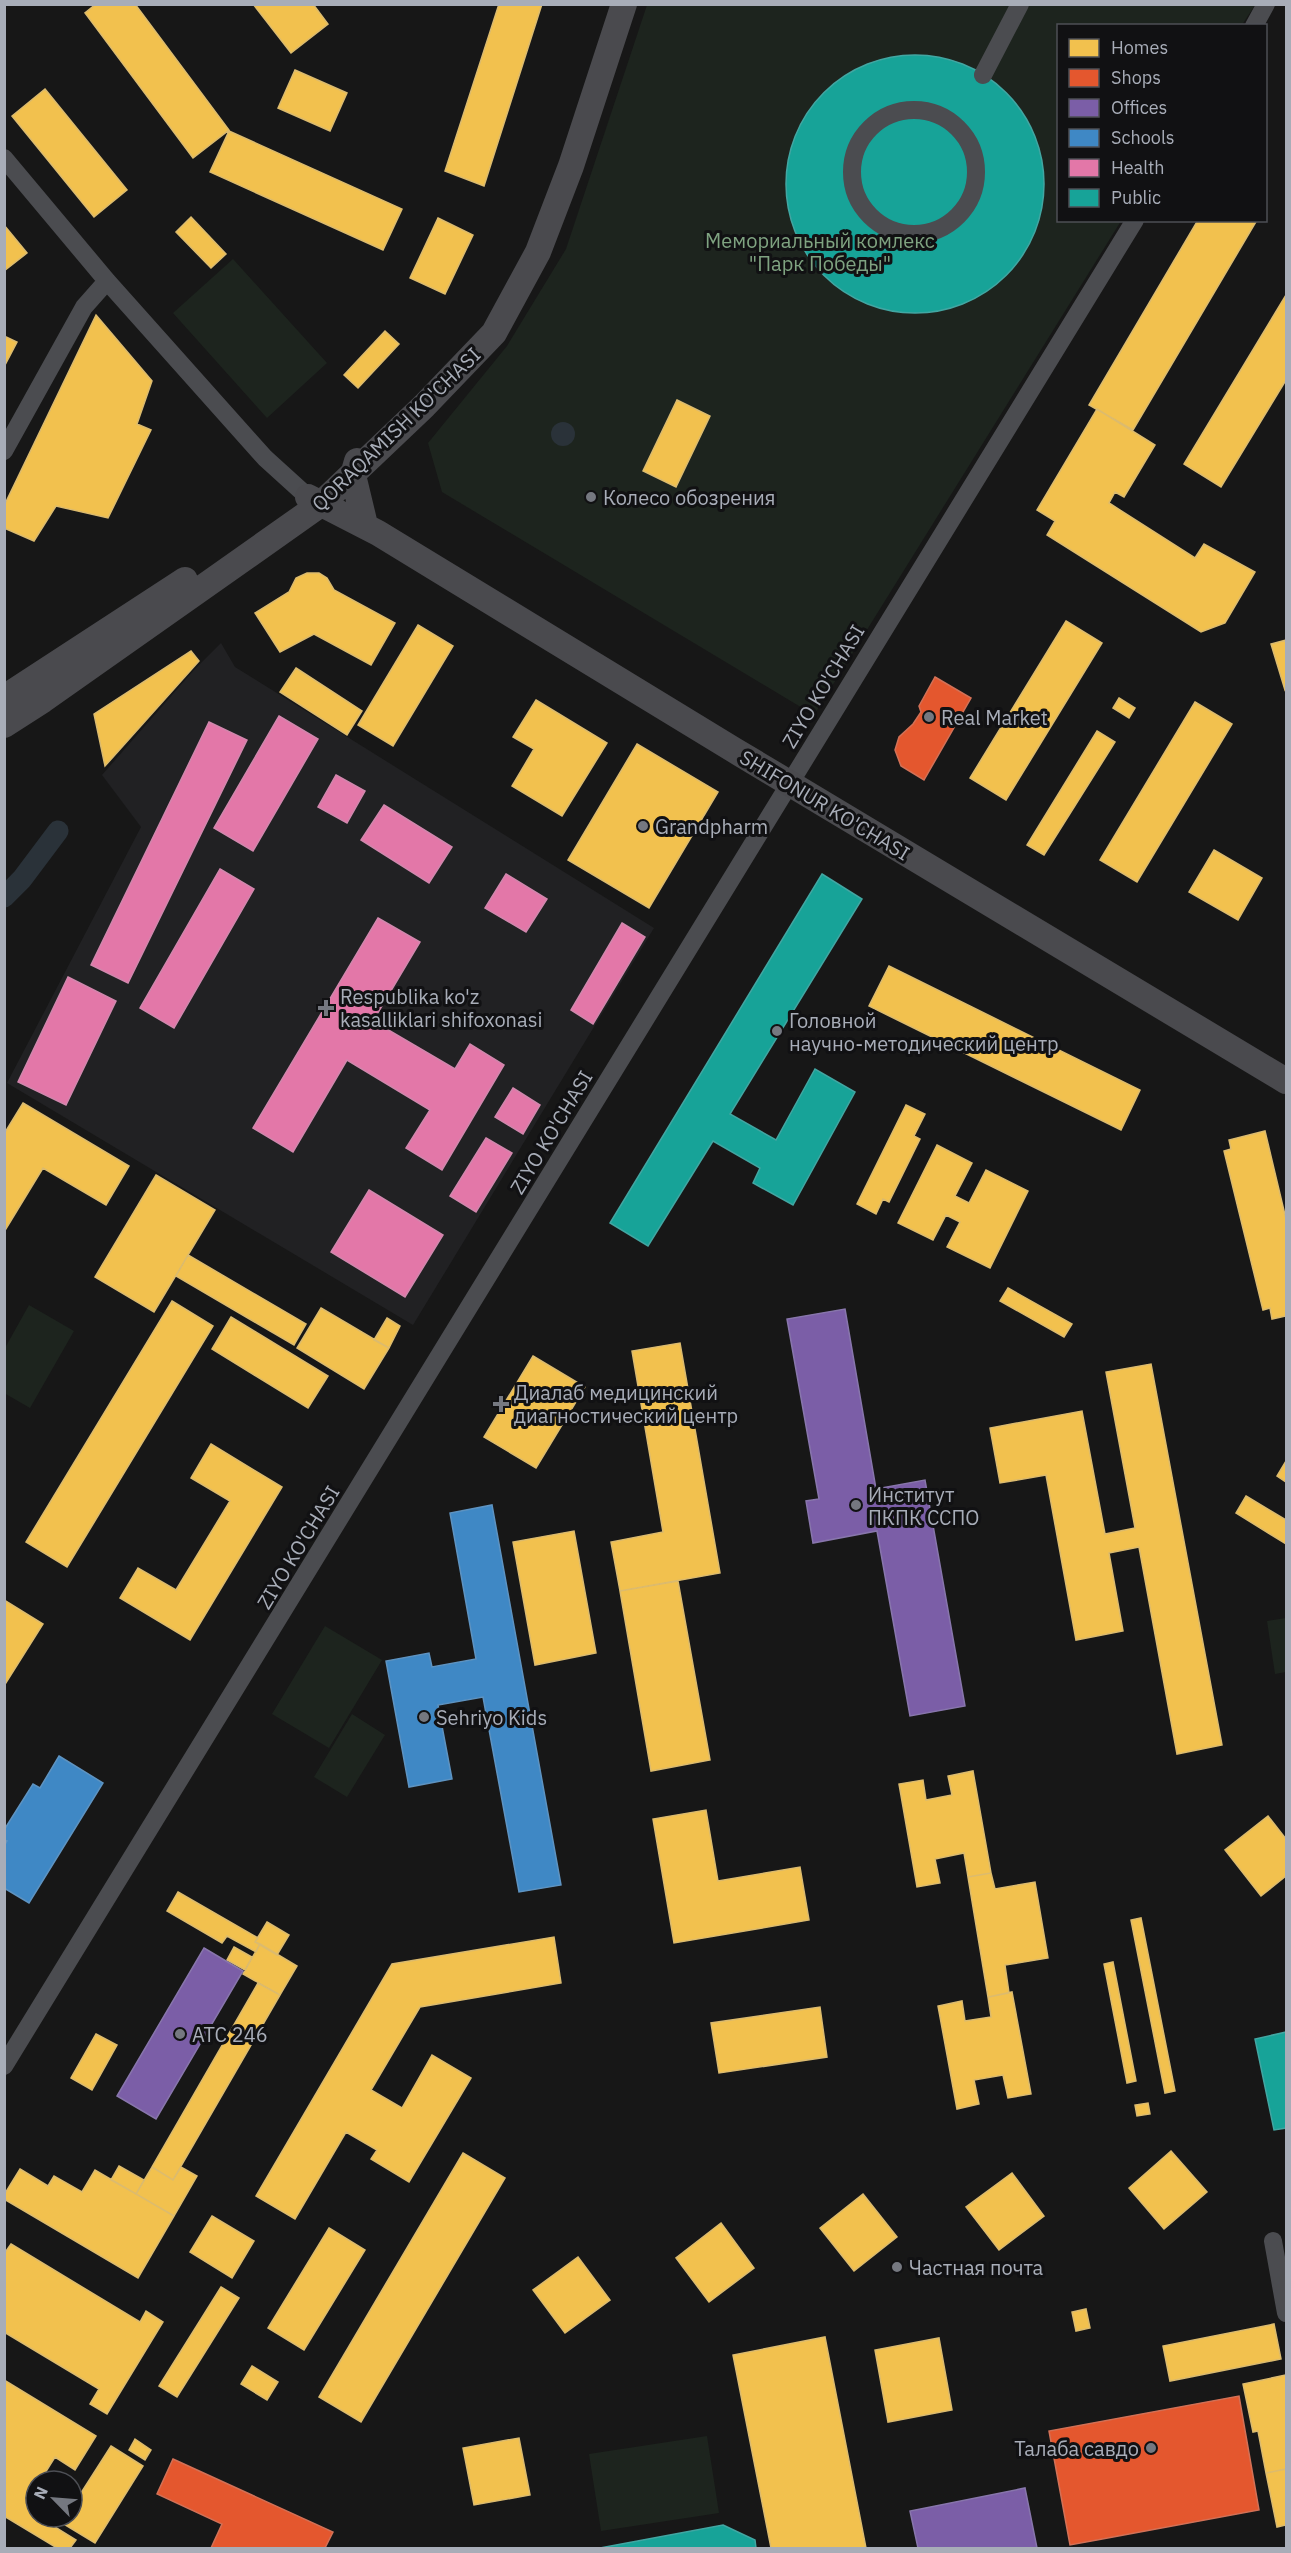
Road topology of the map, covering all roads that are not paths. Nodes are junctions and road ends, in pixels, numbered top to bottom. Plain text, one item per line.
1 (611, 4) edge
2 (624, 4) edge
3 (1020, 4) edge
4 (1266, 4) edge
5 (1255, 24) edge
6 (983, 75) dead end
7 (4, 158) edge
8 (1134, 222) edge
9 (895, 232) joint
10 (107, 281) junction
11 (4, 451) edge
12 (356, 464) junction
13 (314, 501) junction
14 (365, 525) junction
15 (4, 698) edge
16 (4, 725) edge
17 (790, 783) junction
18 (1287, 1081) edge
19 (4, 2066) edge
20 (1273, 2241) dead end
21 (1287, 2313) edge

1 - 12 main road, QORAQAMISH KO'CHASI
2 - 12 main road, QORAQAMISH KO'CHASI
3 - 6 street
4 - 5 street
7 - 10 street
8 - 17 street, ZIYO KO'CHASI
9 - 9 street
10 - 11 street
10 - 13 street
12 - 13 main road, QORAQAMISH KO'CHASI
12 - 14 main road
13 - 14 main road, SHIFONUR KO'CHASI
13 - 15 main road, QORAQAMISH KO'CHASI
13 - 16 main road, QORAQAMISH KO'CHASI
14 - 17 main road, SHIFONUR KO'CHASI
17 - 18 main road, SHIFONUR KO'CHASI
17 - 19 street, ZIYO KO'CHASI
20 - 21 street

